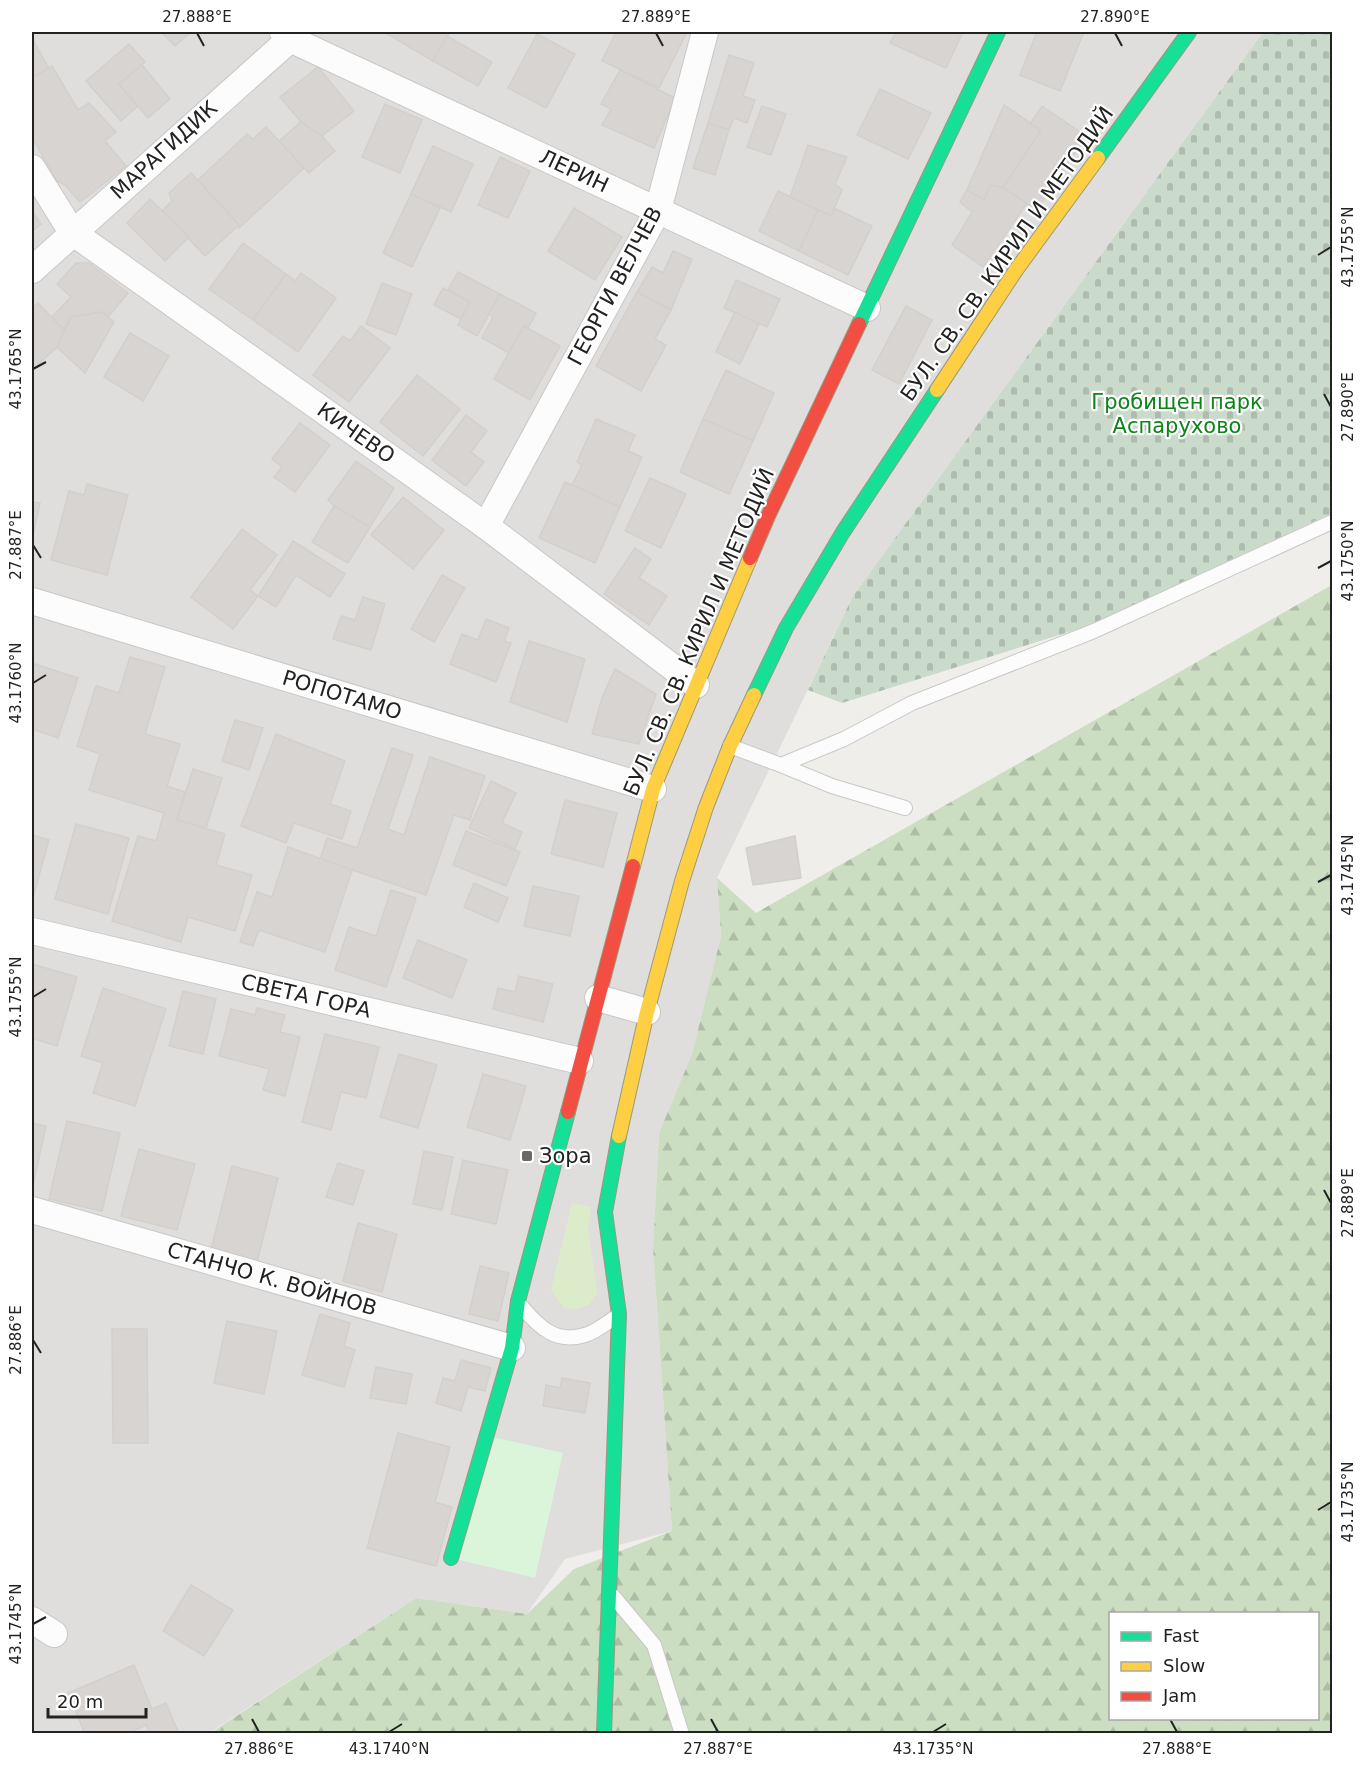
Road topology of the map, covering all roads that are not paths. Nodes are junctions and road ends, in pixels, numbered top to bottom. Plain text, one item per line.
1 (705, 32) edge
2 (998, 32) edge
3 (1189, 32) edge
4 (290, 34) edge
5 (32, 168) edge
6 (658, 210) junction
7 (72, 232) junction
8 (32, 270) edge
9 (867, 308) junction
10 (1332, 522) edge
11 (486, 526) junction
12 (32, 601) edge
13 (696, 686) junction
14 (730, 746) junction
15 (780, 765) junction
16 (653, 789) junction
17 (905, 808) dead end
18 (32, 931) edge
19 (598, 998) junction
20 (647, 1012) junction
21 (580, 1061) junction
22 (32, 1210) edge
23 (518, 1301) junction
24 (619, 1314) junction
25 (512, 1348) junction
26 (451, 1558) dead end
27 (608, 1590) junction
28 (32, 1620) edge
29 (54, 1634) dead end
30 (604, 1734) edge
31 (681, 1734) edge

1 - 6 street, ГЕОРГИ ВЕЛЧЕВ
2 - 9 main road, БУЛ. СВ. СВ. КИРИЛ И МЕТОДИЙ
3 - 14 main road, БУЛ. СВ. СВ. КИРИЛ И МЕТОДИЙ
4 - 6 street, ЛЕРИН
4 - 7 street, МАРАГИДИК
5 - 7 street, КИЧЕВО
6 - 9 street, ЛЕРИН
6 - 11 street, ГЕОРГИ ВЕЛЧЕВ
7 - 8 street, МАРАГИДИК
7 - 11 street, КИЧЕВО
9 - 13 main road, БУЛ. СВ. СВ. КИРИЛ И МЕТОДИЙ
10 - 15 lane
11 - 13 street, КИЧЕВО
12 - 16 street, РОПОТАМО
13 - 16 main road, БУЛ. СВ. СВ. КИРИЛ И МЕТОДИЙ
14 - 15 lane
14 - 20 main road, БУЛ. СВ. СВ. КИРИЛ И МЕТОДИЙ
15 - 17 lane
16 - 19 main road, БУЛ. СВ. СВ. КИРИЛ И МЕТОДИЙ
18 - 21 street, СВЕТА ГОРА
19 - 20 street
19 - 21 main road, БУЛ. СВ. СВ. КИРИЛ И МЕТОДИЙ
20 - 24 main road, БУЛ. СВ. СВ. КИРИЛ И МЕТОДИЙ
21 - 23 main road, БУЛ. СВ. СВ. КИРИЛ И МЕТОДИЙ
22 - 25 street, СТАНЧО К. ВОЙНОВ
23 - 24 lane
23 - 25 main road, БУЛ. СВ. СВ. КИРИЛ И МЕТОДИЙ
24 - 27 main road, БУЛ. СВ. СВ. КИРИЛ И МЕТОДИЙ
25 - 26 main road, БУЛ. СВ. СВ. КИРИЛ И МЕТОДИЙ
27 - 30 main road, БУЛ. СВ. СВ. КИРИЛ И МЕТОДИЙ
27 - 31 lane
28 - 29 street

